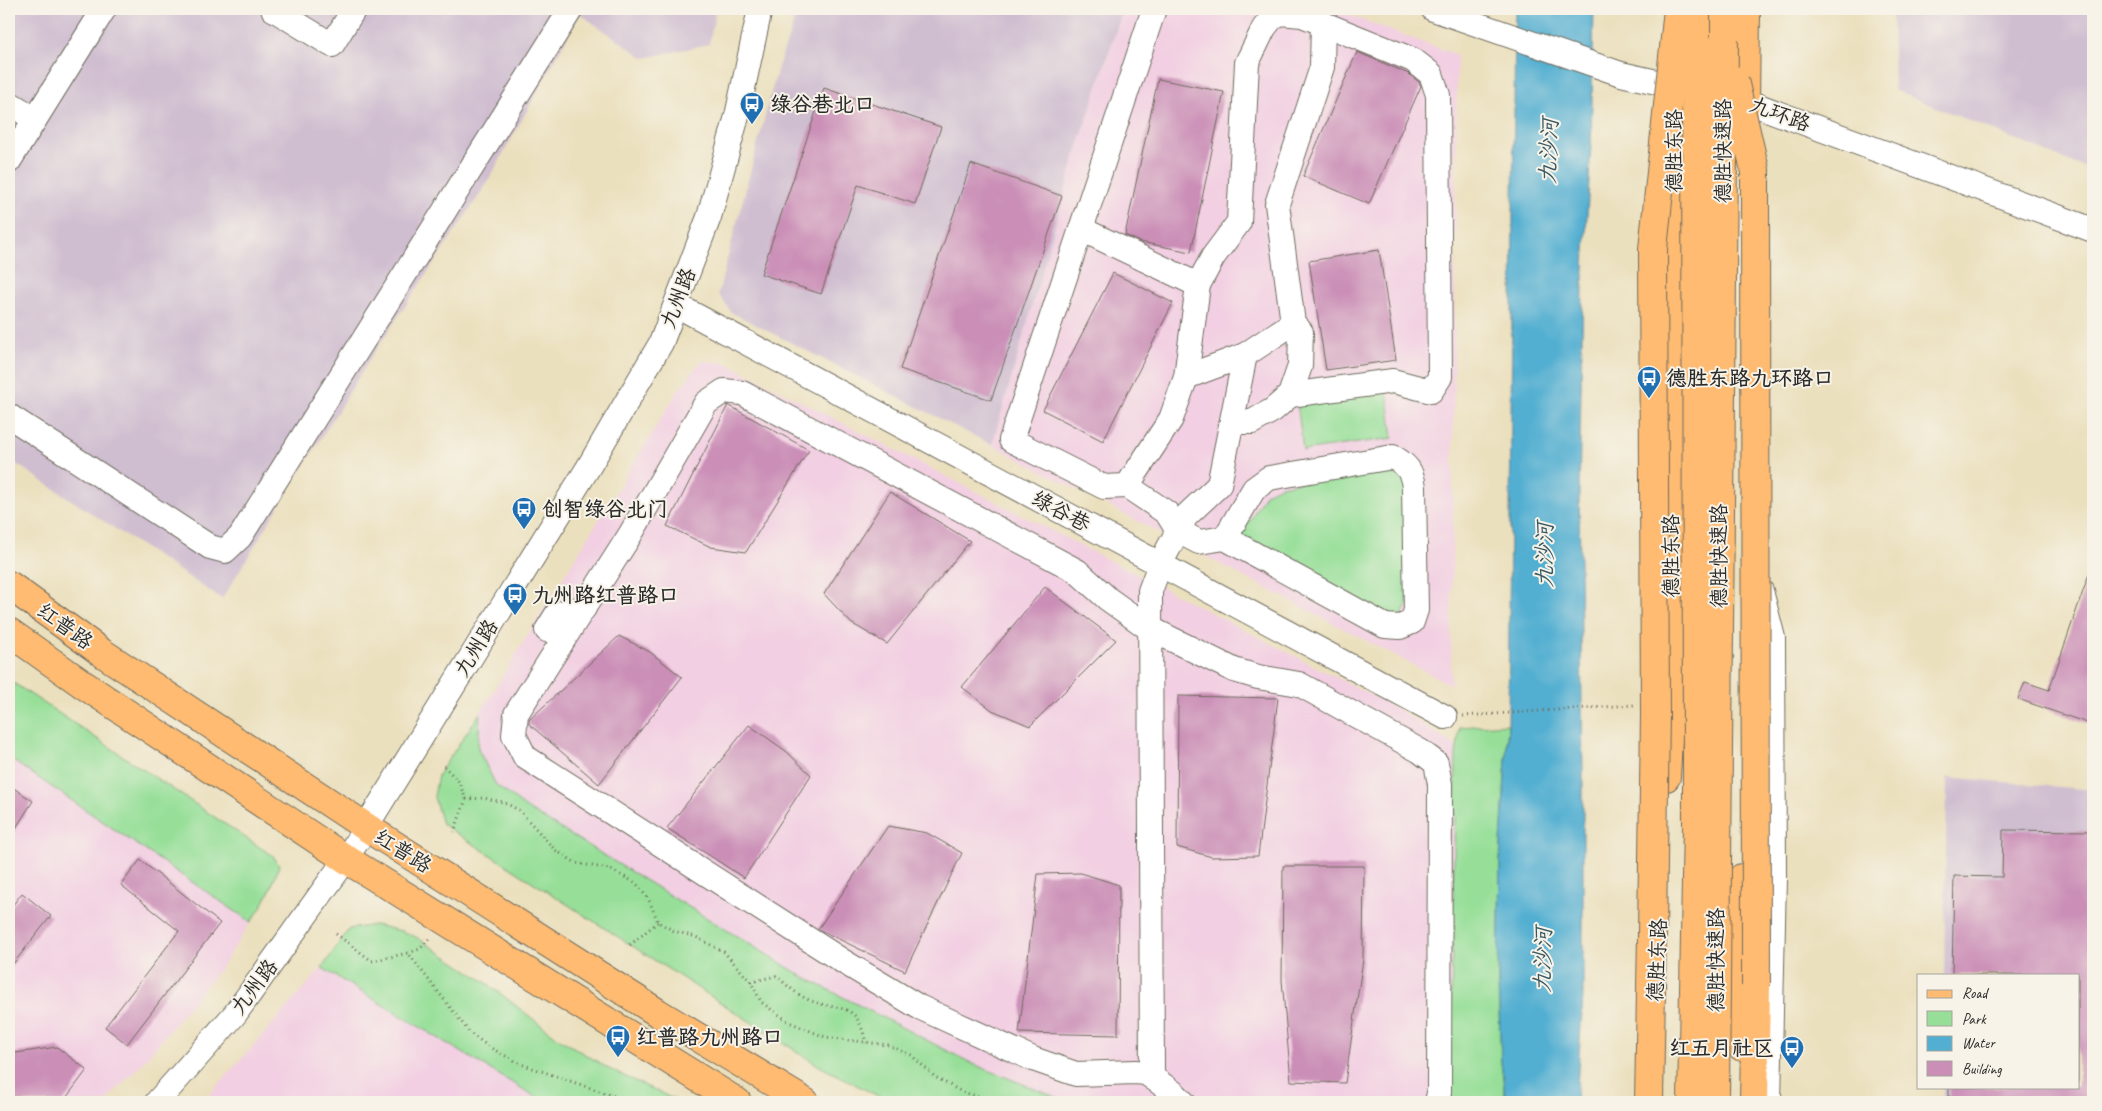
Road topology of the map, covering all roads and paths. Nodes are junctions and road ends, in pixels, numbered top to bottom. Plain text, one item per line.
1 (104, 9) edge
2 (273, 9) edge
3 (354, 9) edge
4 (571, 9) edge
5 (760, 9) edge
6 (1154, 9) edge
7 (1433, 9) edge
8 (1677, 9) edge
9 (1696, 9) edge
10 (1724, 9) edge
11 (1746, 9) edge
12 (1270, 13) edge
13 (1323, 24) junction
14 (1724, 40) junction
15 (1674, 86) junction
16 (1745, 101) junction
17 (9, 103) edge
18 (35, 119) junction
19 (9, 161) edge
20 (1080, 229) junction
21 (2093, 230) edge
22 (1198, 285) junction
23 (676, 305) junction
24 (1293, 323) junction
25 (1245, 355) junction
26 (1186, 377) junction
27 (1290, 395) junction
28 (9, 416) edge
29 (1232, 422) junction
30 (1127, 486) junction
31 (1744, 520) junction
32 (1178, 531) junction
33 (1225, 538) junction
34 (1160, 564) junction
35 (9, 585) edge
36 (584, 608) junction
37 (1150, 629) junction
38 (547, 630) dead end
39 (11, 635) edge
40 (1594, 707) dead end
41 (1445, 717) joint
42 (444, 766) dead end
43 (466, 799) junction
44 (366, 828) junction
45 (454, 832) dead end
46 (346, 859) junction
47 (658, 922) junction
48 (336, 934) dead end
49 (429, 939) dead end
50 (630, 944) dead end
51 (408, 953) junction
52 (751, 982) junction
53 (866, 1043) junction
54 (1152, 1077) junction
55 (157, 1102) edge
56 (631, 1102) edge
57 (737, 1102) edge
58 (805, 1102) edge
59 (998, 1102) edge
60 (1183, 1102) edge
61 (1437, 1102) edge
62 (1649, 1102) edge
63 (1692, 1102) edge
64 (1715, 1102) edge
65 (1742, 1102) edge
66 (1754, 1102) edge
67 (1769, 1102) edge

1 - 18 street
2 - 3 street
4 - 28 street
5 - 23 street, 九州路
6 - 20 street
7 - 15 street, 九环路
8 - 15 main road, 德胜东路
8 - 62 main road, bridge
9 - 63 main road, 德胜快速路, bridge
10 - 14 main road, 德胜快速路
11 - 16 main road
12 - 13 street
12 - 22 street
13 - 24 street
13 - 27 street
14 - 64 main road, 德胜快速路, bridge
14 - 66 main road, bridge
15 - 16 street, 九环路
15 - 62 main road, 德胜东路
16 - 21 street, 九环路
16 - 31 main road
17 - 18 street
18 - 19 street
20 - 22 street
20 - 30 street
22 - 26 street
23 - 34 street, 绿谷巷
23 - 44 street, 九州路
24 - 25 street
24 - 27 street
25 - 26 street
25 - 29 street
26 - 30 street
27 - 29 street
29 - 32 street
30 - 32 street
31 - 65 main road
31 - 67 street
32 - 33 street
32 - 34 street
33 - 33 street
34 - 37 street
34 - 41 street, 绿谷巷
35 - 44 main road, 红普路
36 - 37 street
36 - 38 street
36 - 54 street
37 - 54 street
37 - 61 street
39 - 46 main road, 红普路
40 - 41 path
42 - 43 path
43 - 45 path
43 - 47 path
44 - 46 street, 九州路
44 - 58 main road, 红普路
46 - 55 street, 九州路
46 - 57 main road, 红普路
47 - 50 path
47 - 52 path
48 - 51 path
49 - 51 path
51 - 56 path
52 - 53 path
52 - 53 path
53 - 59 path
54 - 60 street

